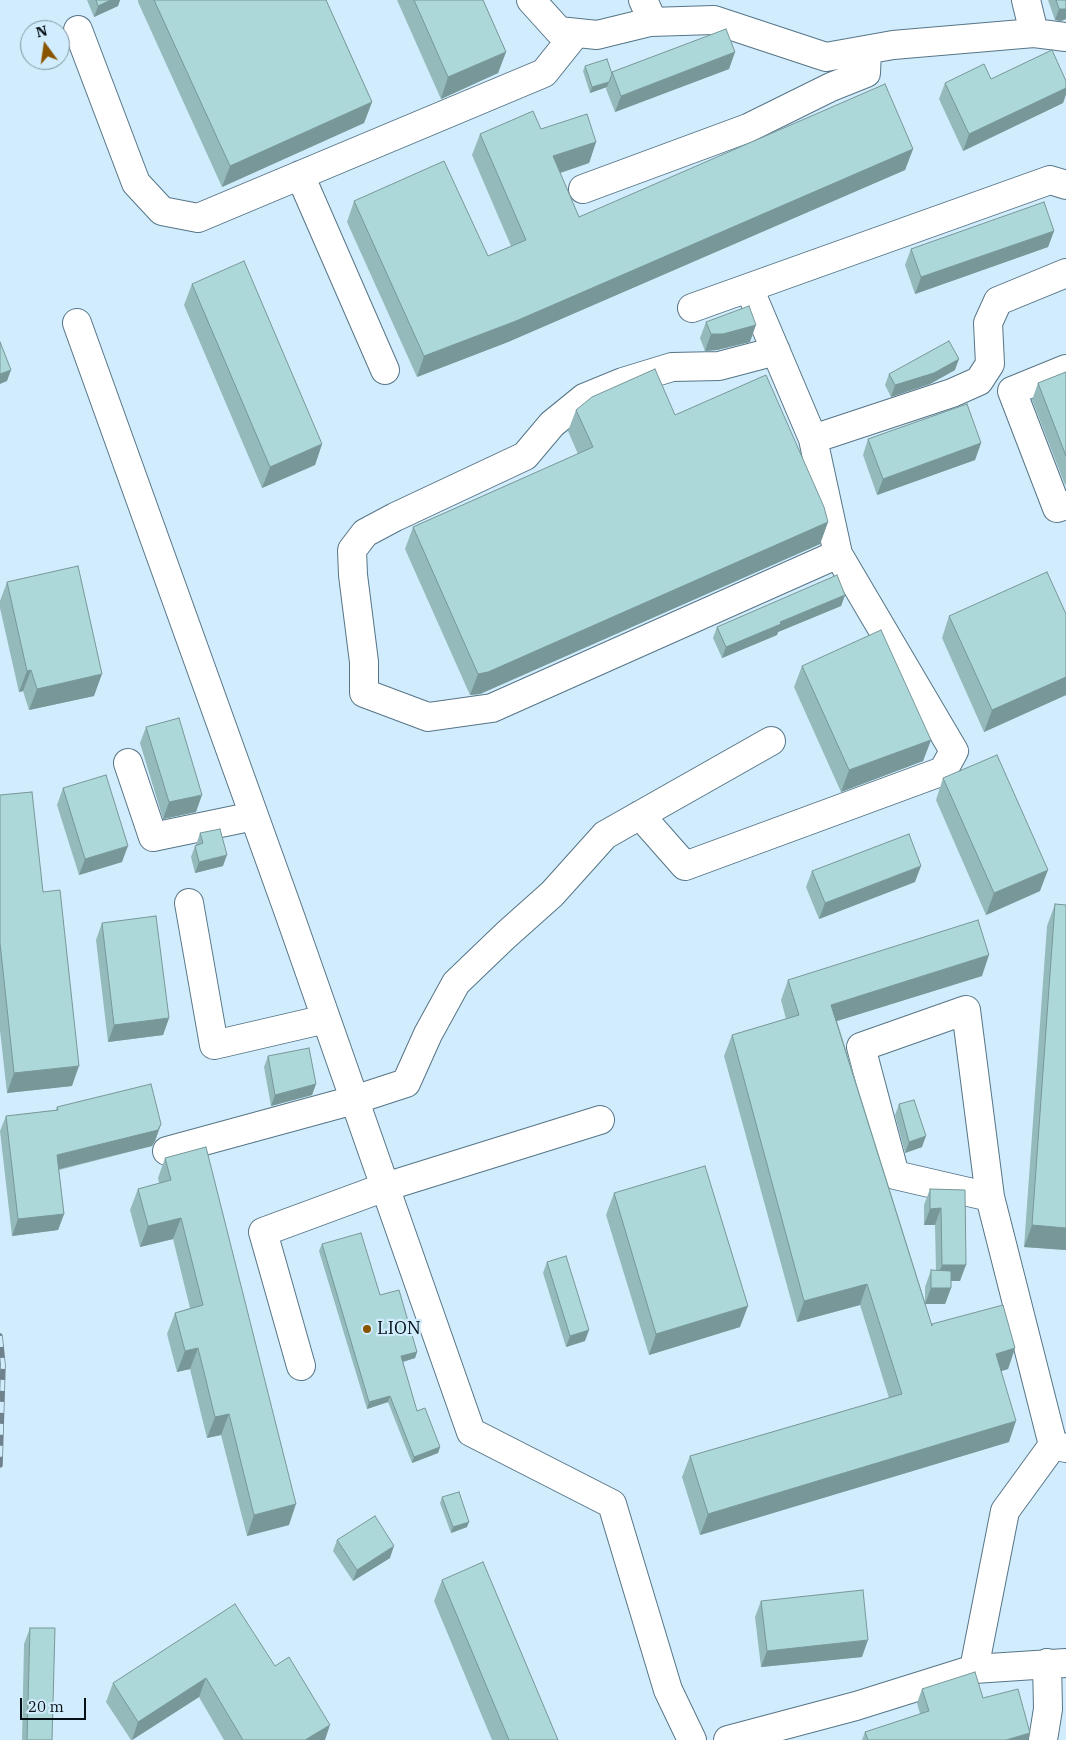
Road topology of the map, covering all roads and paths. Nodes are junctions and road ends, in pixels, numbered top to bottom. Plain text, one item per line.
1 (531, 0) edge
2 (1026, 0) edge
3 (696, 10) edge
4 (648, 11) edge
5 (78, 30) dead end
6 (576, 33) junction
7 (1034, 33) junction
8 (1066, 37) edge
9 (867, 50) junction
10 (300, 175) junction
11 (1066, 184) edge
12 (583, 190) dead end
13 (1066, 273) edge
14 (750, 288) junction
15 (692, 308) dead end
16 (78, 323) dead end
17 (776, 351) junction
18 (1066, 369) edge
19 (385, 370) dead end
20 (813, 438) junction
21 (1066, 505) edge
22 (838, 554) junction
23 (771, 741) dead end
24 (128, 762) dead end
25 (640, 815) junction
26 (254, 816) junction
27 (189, 903) dead end
28 (326, 1019) junction
29 (354, 1100) junction
30 (600, 1120) dead end
31 (168, 1151) dead end
32 (385, 1187) junction
33 (990, 1197) junction
34 (301, 1366) dead end
35 (1059, 1447) edge
36 (1056, 1663) edge
37 (974, 1669) junction
38 (692, 1740) edge
39 (728, 1740) edge
40 (1043, 1740) edge

1 - 6 lane
2 - 7 lane
3 - 4 lane
3 - 9 lane
4 - 6 lane
5 - 10 lane
6 - 10 lane
7 - 8 lane
7 - 9 lane
9 - 12 lane
10 - 19 lane
11 - 14 lane
13 - 20 lane
14 - 15 lane
14 - 17 lane
16 - 26 lane
17 - 20 lane
17 - 22 lane
18 - 21 lane
20 - 22 lane
22 - 25 lane
23 - 25 lane
24 - 26 lane
25 - 29 lane
26 - 28 lane
27 - 28 lane
28 - 29 lane
29 - 31 lane
29 - 32 lane
30 - 32 lane
32 - 34 lane
32 - 38 lane
33 - 33 lane
33 - 35 lane
35 - 37 lane
36 - 37 lane
36 - 40 lane
37 - 39 lane

